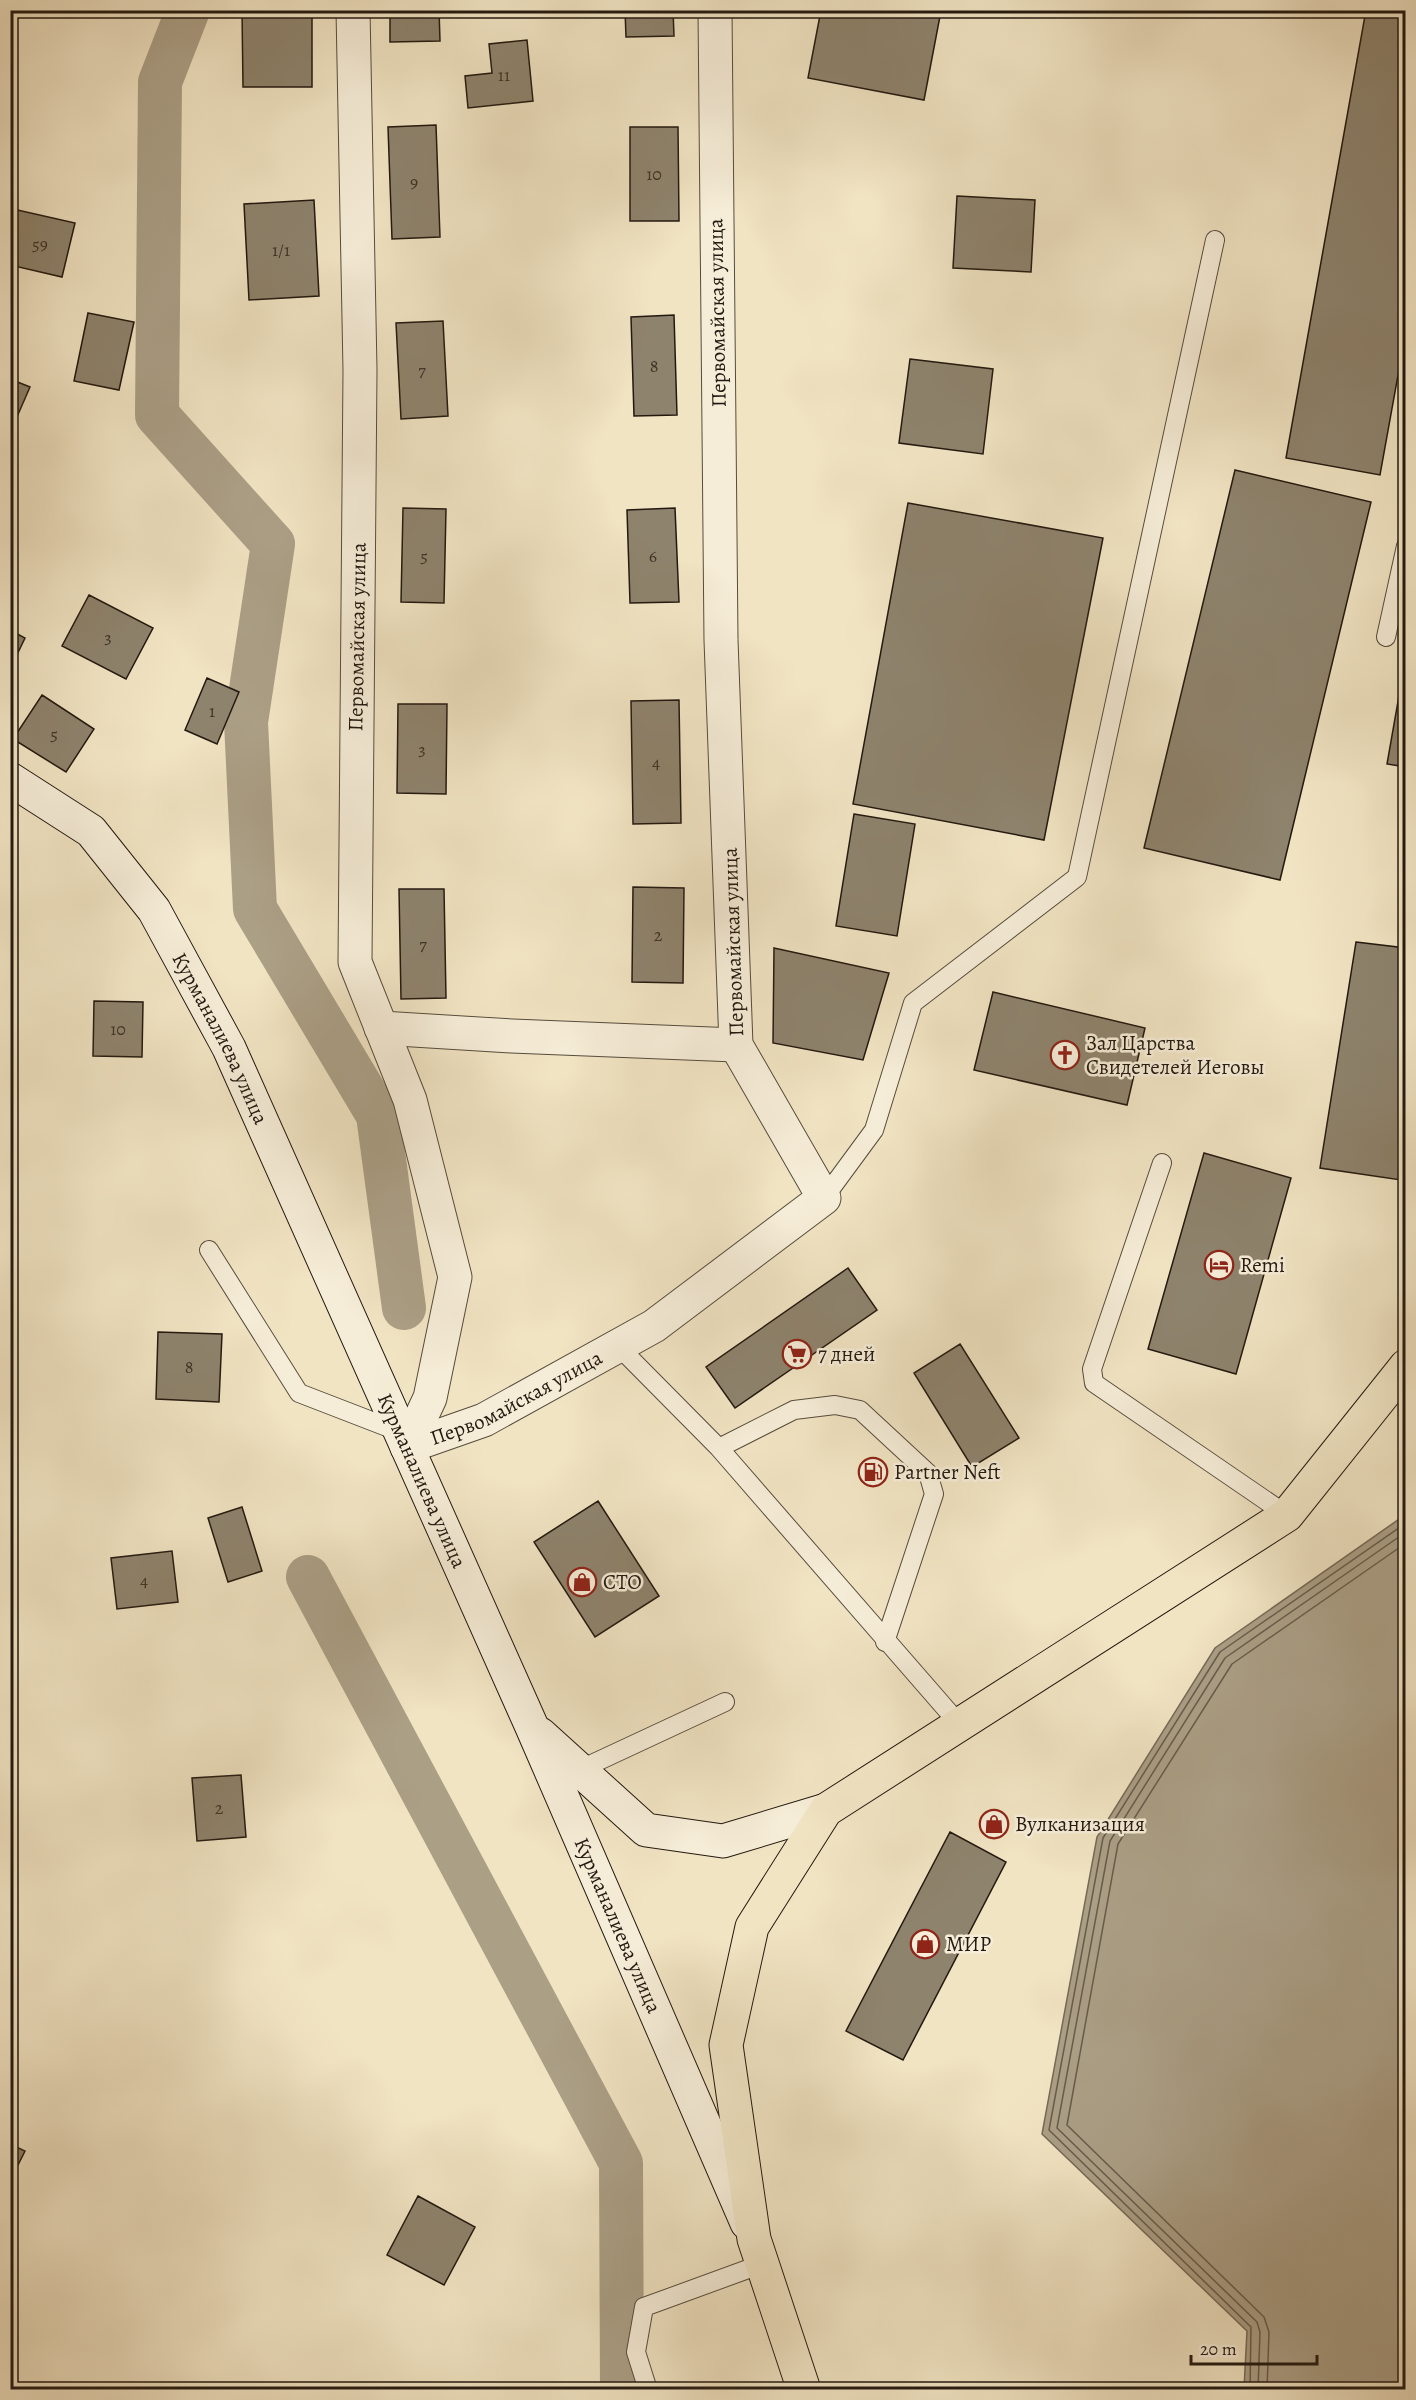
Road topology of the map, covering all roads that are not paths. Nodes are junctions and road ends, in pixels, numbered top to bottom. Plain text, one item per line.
1 (353, 10) edge
2 (715, 10) edge
3 (1215, 240) dead end
4 (1406, 546) edge
5 (1386, 637) dead end
6 (10, 779) edge
7 (381, 1028) junction
8 (736, 1044) junction
9 (1162, 1163) dead end
10 (824, 1198) junction
11 (209, 1250) dead end
12 (618, 1346) junction
13 (1406, 1366) edge
14 (404, 1440) junction
15 (719, 1448) junction
16 (1287, 1515) junction
17 (885, 1642) junction
18 (725, 1702) dead end
19 (960, 1725) junction
20 (532, 1727) junction
21 (579, 1770) junction
22 (826, 1810) junction
23 (758, 2251) junction
24 (648, 2390) edge
25 (804, 2390) edge

1 - 7 street, Первомайская улица
2 - 8 street, Первомайская улица
3 - 10 lane
4 - 5 lane
6 - 14 street, Курманалиева улица
7 - 8 street
7 - 14 street, Первомайская улица
8 - 10 street, Первомайская улица
9 - 16 lane
10 - 12 street, Первомайская улица
11 - 14 lane
12 - 14 street, Первомайская улица
12 - 15 lane
13 - 16 main road
14 - 20 street, Курманалиева улица
15 - 17 lane
15 - 17 lane
16 - 19 main road
17 - 19 lane
18 - 21 lane
19 - 22 main road
20 - 21 street
20 - 23 street, Курманалиева улица
21 - 22 street
22 - 23 main road
23 - 24 lane
23 - 25 main road

